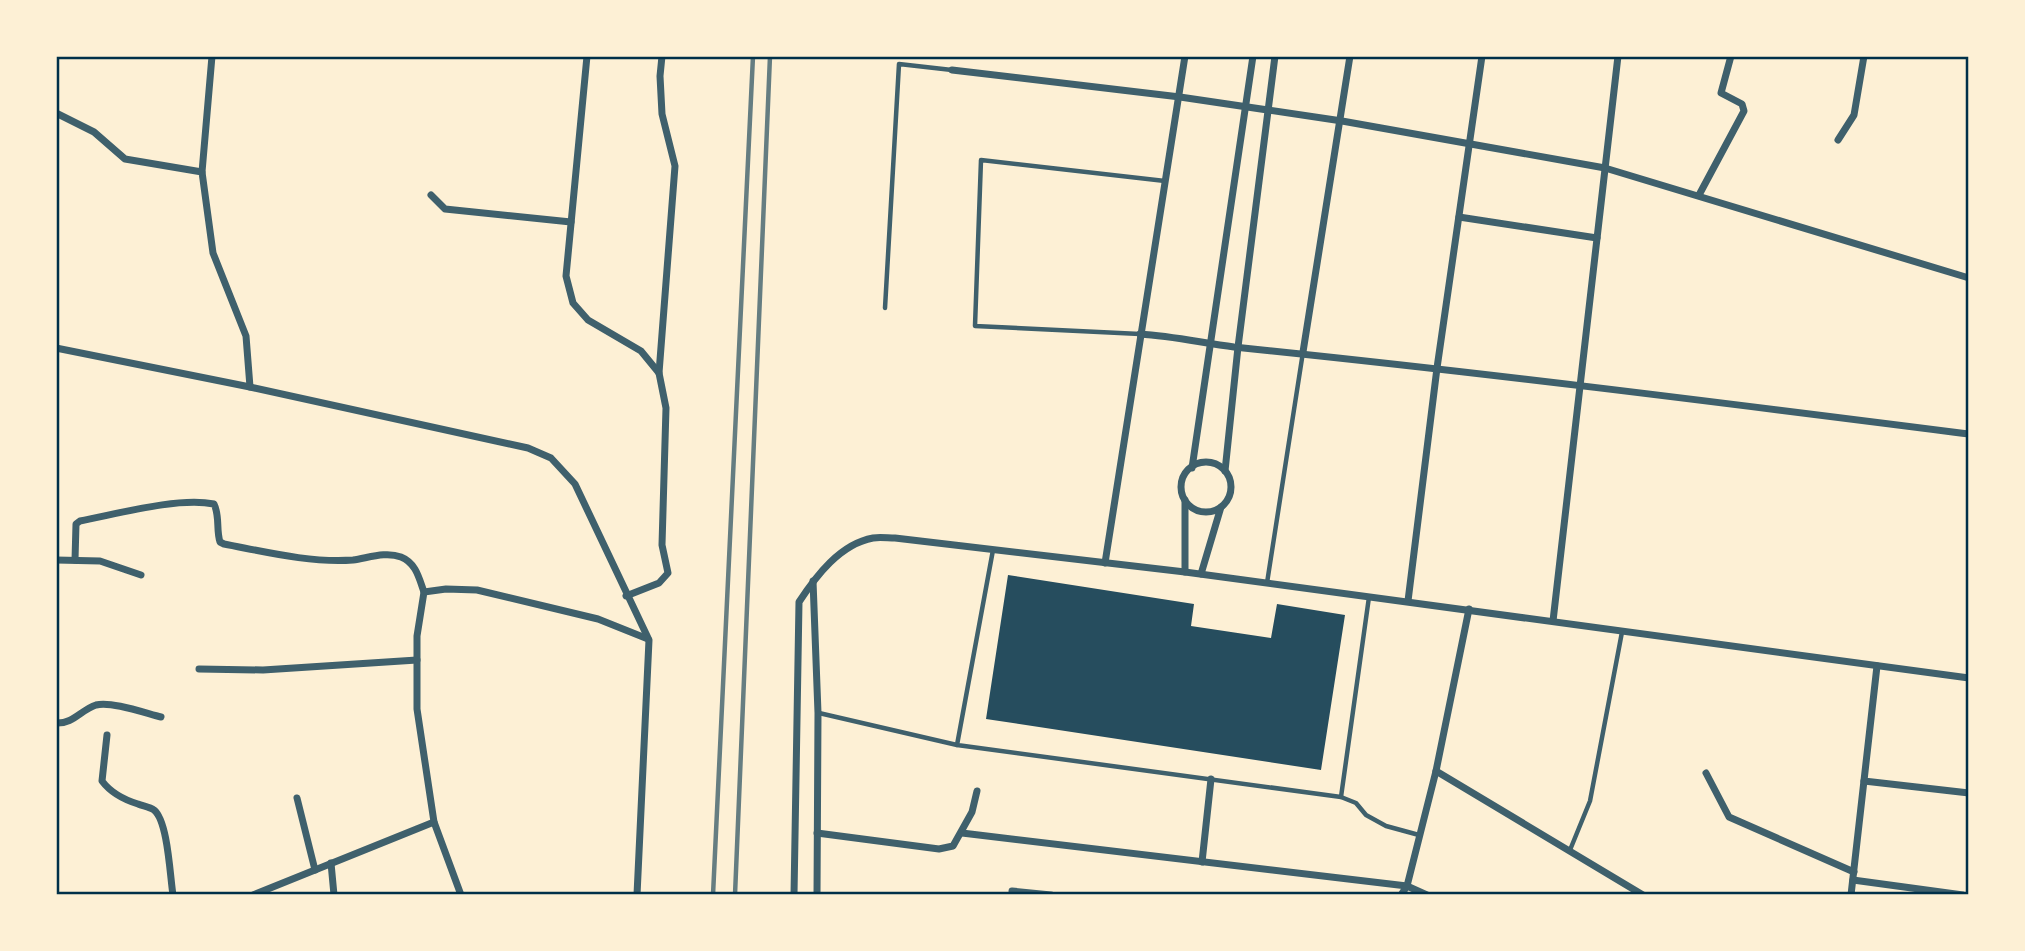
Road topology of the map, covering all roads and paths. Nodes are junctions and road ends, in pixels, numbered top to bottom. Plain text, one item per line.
1 (212, 56) edge
2 (587, 56) edge
3 (662, 56) edge
4 (1185, 56) edge
5 (1253, 56) edge
6 (1275, 56) edge
7 (1350, 56) edge
8 (1482, 56) edge
9 (1618, 56) edge
10 (1731, 56) edge
11 (1864, 56) edge
12 (952, 70) joint
13 (1180, 97) junction
14 (1245, 107) junction
15 (1267, 110) junction
16 (56, 113) edge
17 (1342, 121) junction
18 (1838, 140) dead end
19 (1470, 143) junction
20 (1605, 167) junction
21 (202, 172) junction
22 (1166, 181) junction
23 (431, 195) dead end
24 (1699, 195) junction
25 (1459, 217) junction
26 (571, 222) junction
27 (1597, 238) junction
28 (1969, 278) edge
29 (885, 308) dead end
30 (1140, 334) junction
31 (1210, 344) junction
32 (1238, 347) junction
33 (56, 348) edge
34 (1303, 352) junction
35 (1437, 368) junction
36 (659, 373) junction
37 (1580, 385) junction
38 (250, 387) junction
39 (1969, 434) edge
40 (1192, 468) junction
41 (1225, 471) junction
42 (1185, 500) junction
43 (1221, 507) junction
44 (993, 550) junction
45 (56, 560) edge
46 (75, 560) junction
47 (1105, 563) junction
48 (1185, 572) junction
49 (1201, 574) junction
50 (141, 575) dead end
51 (813, 581) junction
52 (1267, 583) junction
53 (424, 592) junction
54 (626, 596) junction
55 (1369, 596) junction
56 (1408, 601) junction
57 (1469, 609) junction
58 (1553, 621) junction
59 (1623, 631) junction
60 (649, 640) junction
61 (417, 660) junction
62 (1877, 666) junction
63 (199, 669) dead end
64 (1969, 678) edge
65 (818, 713) junction
66 (162, 717) dead end
67 (56, 723) edge
68 (107, 735) dead end
69 (957, 745) junction
70 (1436, 771) junction
71 (1706, 773) dead end
72 (1211, 779) junction
73 (1864, 781) junction
74 (977, 791) dead end
75 (1969, 793) edge
76 (1341, 797) junction
77 (297, 798) dead end
78 (434, 822) junction
79 (817, 833) junction
80 (962, 834) junction
81 (1419, 835) junction
82 (1570, 851) junction
83 (331, 863) junction
84 (1202, 863) junction
85 (315, 870) junction
86 (1853, 876) junction
87 (1407, 886) junction
88 (1012, 891) dead end
89 (173, 895) edge
90 (253, 895) edge
91 (334, 895) edge
92 (461, 895) edge
93 (637, 895) edge
94 (794, 895) edge
95 (817, 895) edge
96 (1051, 895) edge
97 (1401, 895) edge
98 (1427, 895) edge
99 (1643, 895) edge
100 (1851, 895) edge
101 (1963, 895) edge

1 - 21 street
2 - 26 street
3 - 36 street
4 - 13 street
5 - 14 street
6 - 15 street
7 - 17 street
8 - 19 street
9 - 20 street
10 - 24 street
11 - 18 street
12 - 13 street
12 - 29 lane
13 - 14 street
13 - 22 street
14 - 15 street
14 - 31 street
15 - 17 street
15 - 32 street
16 - 21 street
17 - 19 street
17 - 34 street
19 - 20 street
19 - 25 street
20 - 24 street
20 - 27 street
21 - 38 street
22 - 30 street
22 - 30 lane
23 - 26 street
24 - 28 street
25 - 27 street
25 - 35 street
26 - 36 street
27 - 37 street
30 - 31 street
30 - 47 street
31 - 32 street
31 - 40 street
32 - 34 street
32 - 41 street
33 - 38 street
34 - 35 street
34 - 52 lane
35 - 37 street
35 - 56 street
36 - 54 street
37 - 39 street
37 - 58 street
38 - 54 street
40 - 41 street
40 - 42 street
41 - 43 street
42 - 43 street
42 - 48 street
43 - 49 street
44 - 47 street
44 - 51 street
44 - 69 lane
45 - 46 street
46 - 50 street
46 - 53 street
47 - 48 street
48 - 49 street
49 - 52 street
51 - 65 street
51 - 94 street
52 - 55 street
53 - 60 street
53 - 61 street
54 - 60 street
55 - 56 street
55 - 76 lane
56 - 57 street
57 - 58 street
57 - 70 street
58 - 59 street
59 - 62 street
59 - 82 lane
60 - 93 street
61 - 63 street
61 - 78 street
62 - 64 street
62 - 73 street
65 - 69 lane
65 - 79 street
66 - 67 street
68 - 89 street
69 - 72 lane
70 - 81 street
70 - 82 street
71 - 86 street
72 - 76 lane
72 - 84 street
73 - 75 street
73 - 86 street
74 - 80 street
76 - 81 lane
77 - 85 street
78 - 83 street
78 - 92 street
79 - 80 street
79 - 95 street
80 - 84 street
81 - 87 street
82 - 99 street
83 - 85 street
83 - 91 street
84 - 87 street
85 - 90 street
86 - 100 street
86 - 101 street
87 - 97 street
87 - 98 street
88 - 96 street

